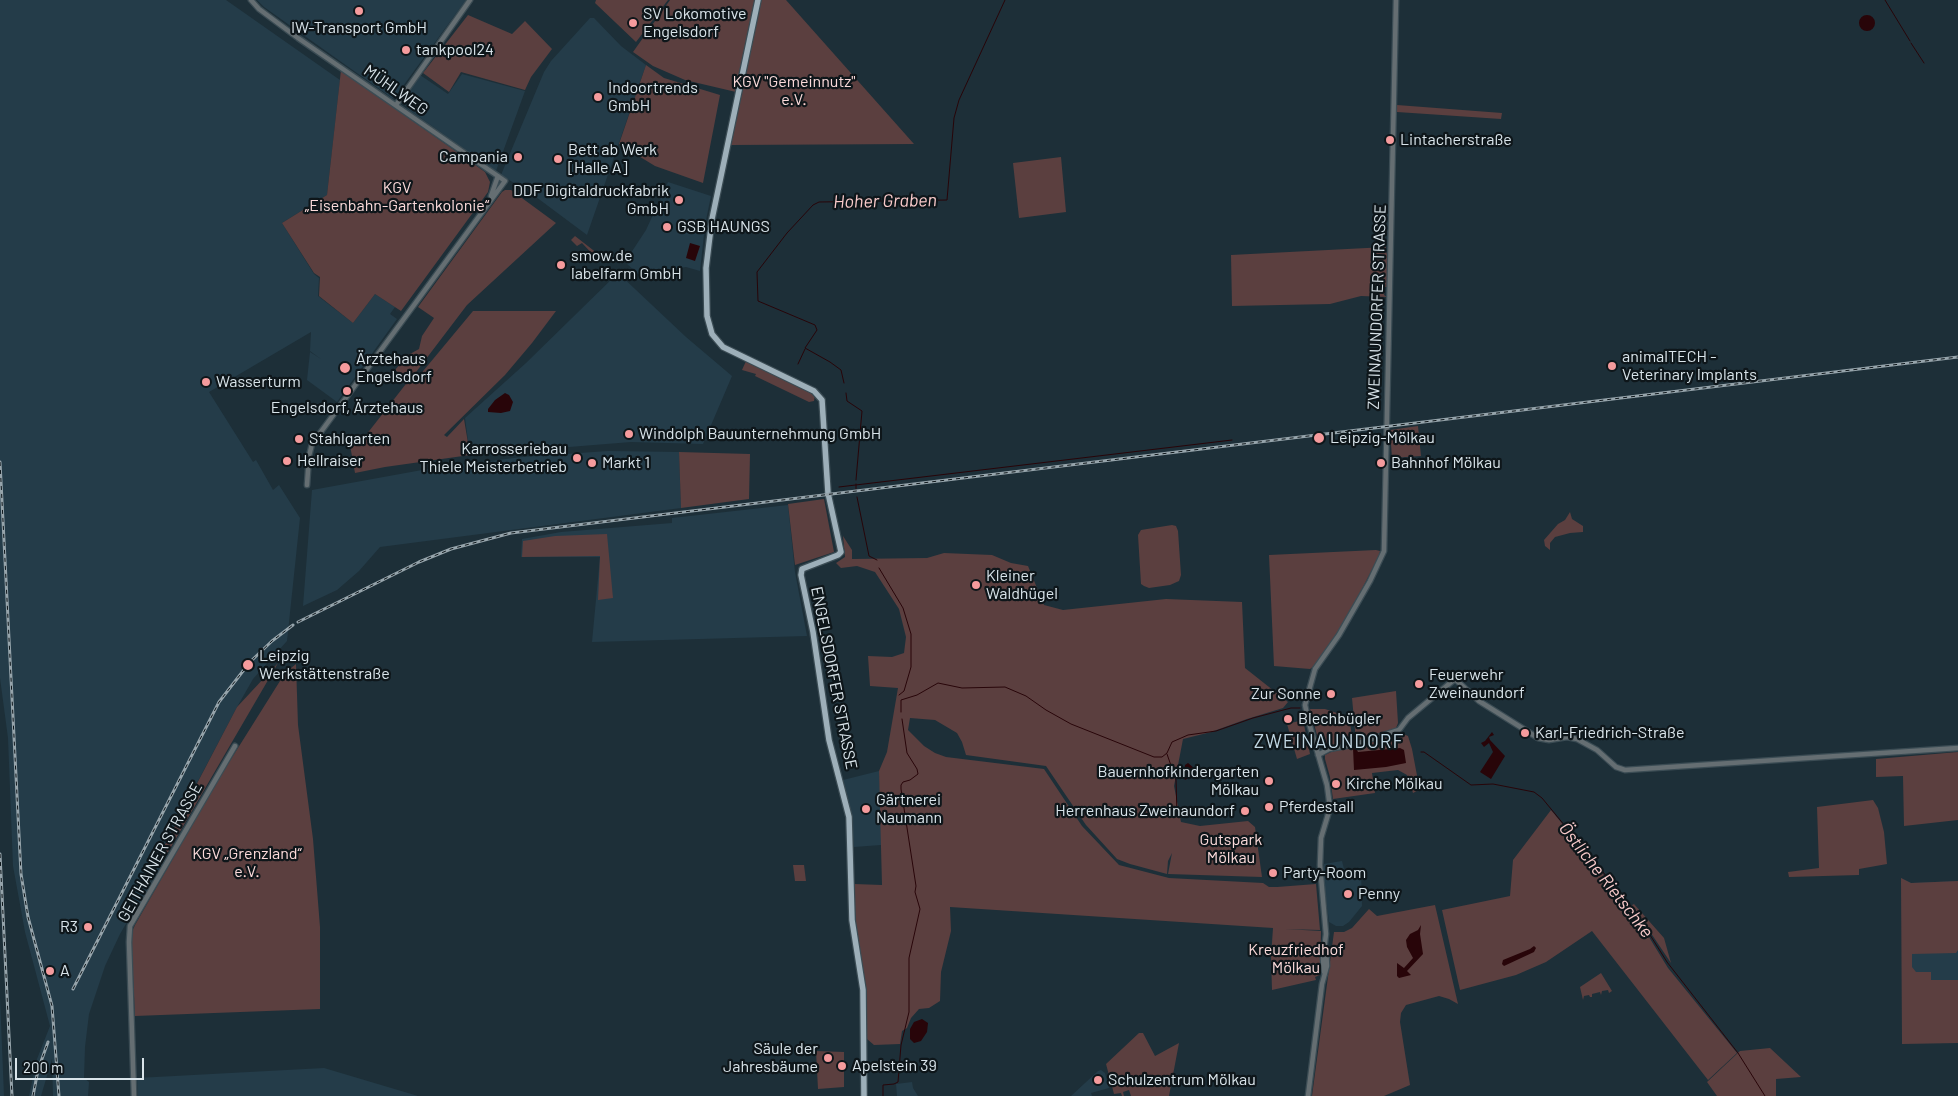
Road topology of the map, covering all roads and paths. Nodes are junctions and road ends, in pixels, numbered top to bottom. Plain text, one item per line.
1 (251, 0) edge
2 (470, 0) edge
3 (758, 0) edge
4 (1396, 0) edge
5 (396, 105) junction
6 (498, 176) junction
7 (486, 206) junction
8 (307, 485) dead end
9 (235, 746) dead end
10 (1958, 748) edge
11 (1318, 755) junction
12 (134, 1096) edge
13 (864, 1096) edge
14 (1308, 1096) edge

1 - 5 street, MÜHLWEG
2 - 5 street
3 - 13 main road, ENGELSDORFER STRASSE
4 - 11 street, ZWEINAUNDORFER STRASSE
5 - 6 street, MÜHLWEG
6 - 7 street
6 - 7 street, MÜHLWEG
7 - 8 street
9 - 12 street, GEITHAINER STRASSE
10 - 11 street
11 - 14 street, ZWEINAUNDORFER STRASSE

